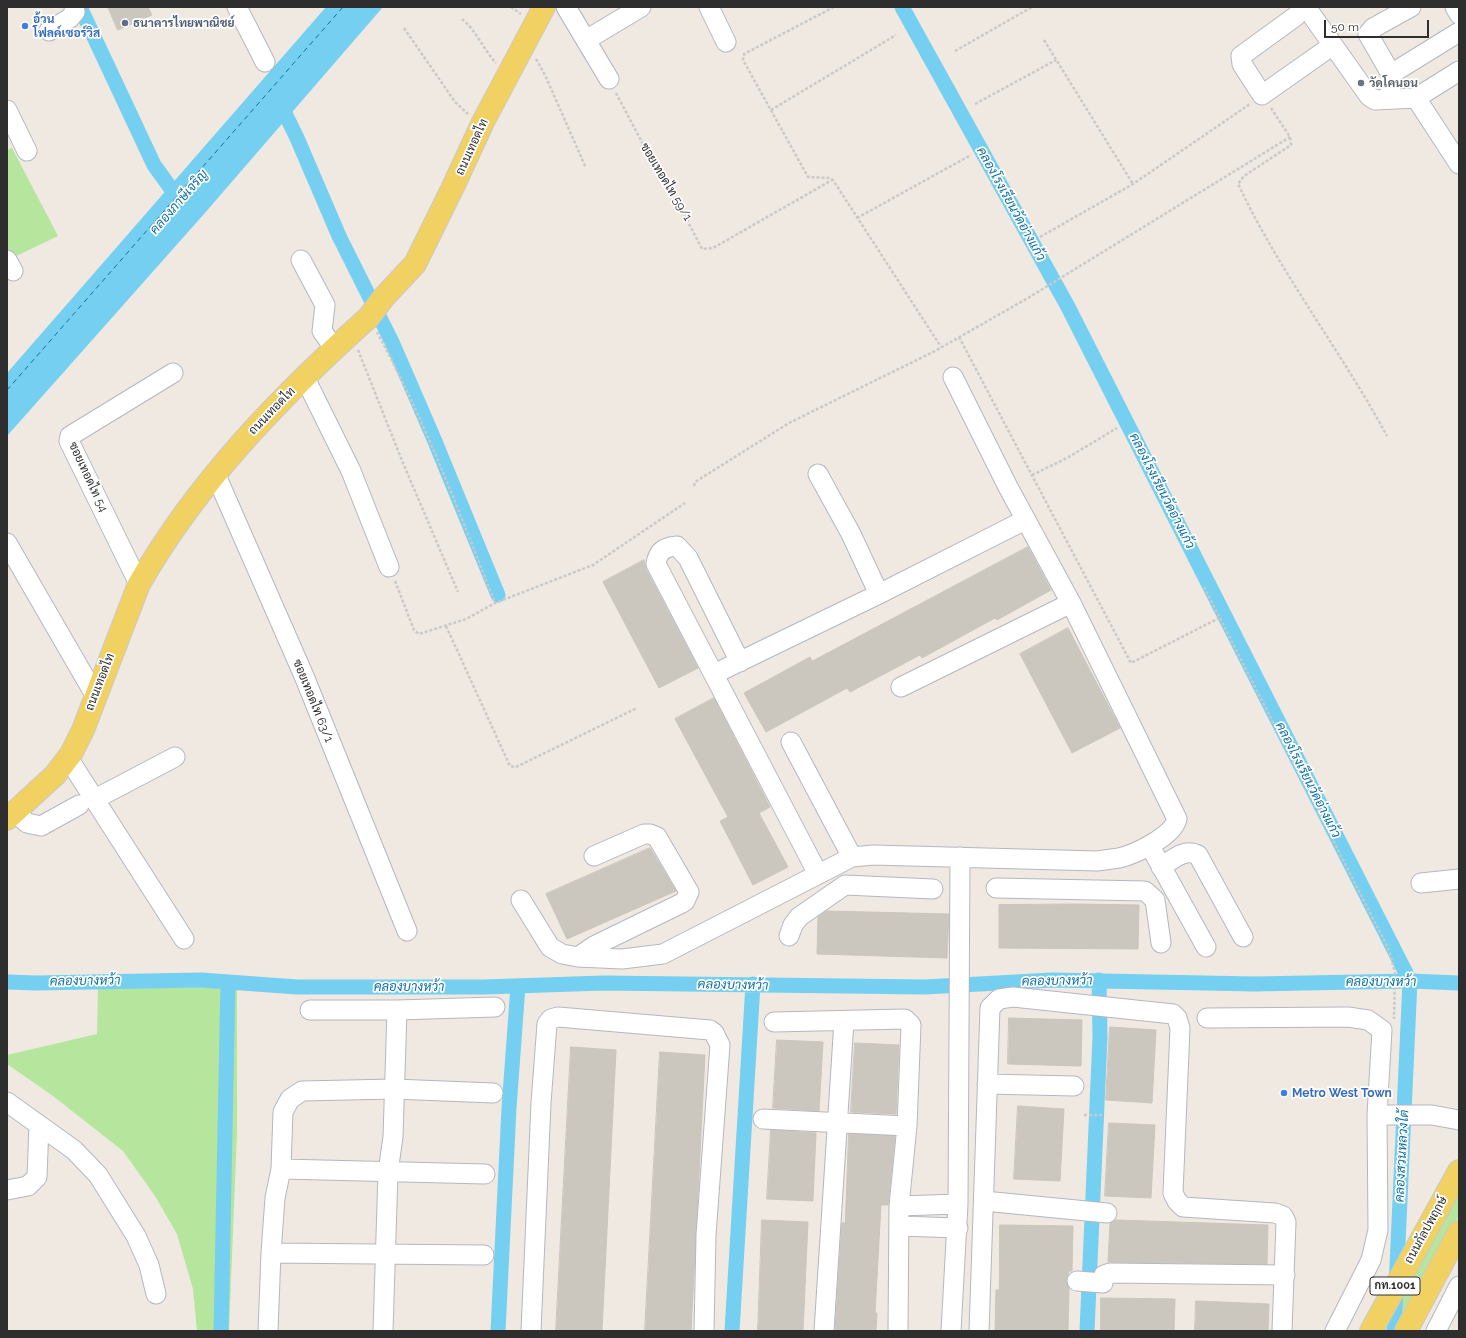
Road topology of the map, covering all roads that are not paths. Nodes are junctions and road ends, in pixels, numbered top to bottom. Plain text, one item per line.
1 (74, 7) edge
2 (237, 7) edge
3 (544, 7) edge
4 (566, 7) edge
5 (641, 7) edge
6 (709, 7) edge
7 (1305, 7) edge
8 (1411, 7) edge
9 (1455, 7) edge
10 (1459, 14) edge
11 (49, 31) dead end
12 (1459, 32) edge
13 (586, 40) junction
14 (726, 42) dead end
15 (1333, 45) junction
16 (265, 62) dead end
17 (1459, 71) edge
18 (1392, 74) junction
19 (609, 79) road end
20 (1416, 98) junction
21 (1390, 99) junction
22 (7, 110) edge
23 (27, 150) dead end
24 (1459, 164) edge
25 (301, 260) dead end
26 (335, 349) junction
27 (174, 373) dead end
28 (953, 377) dead end
29 (304, 378) junction
30 (215, 473) junction
31 (818, 474) dead end
32 (1026, 520) junction
33 (7, 543) edge
34 (389, 567) road end
35 (139, 584) junction
36 (879, 594) junction
37 (1071, 603) junction
38 (740, 662) junction
39 (714, 674) junction
40 (901, 687) dead end
41 (95, 695) junction
42 (791, 742) dead end
43 (175, 757) dead end
44 (68, 758) junction
45 (87, 802) junction
46 (11, 815) edge
47 (1150, 846) junction
48 (594, 856) dead end
49 (960, 857) junction
50 (1026, 858) junction
51 (844, 861) junction
52 (1161, 866) junction
53 (818, 874) junction
54 (1459, 879) edge
55 (1421, 883) dead end
56 (845, 885) junction
57 (996, 888) dead end
58 (1027, 888) junction
59 (933, 889) dead end
60 (521, 900) dead end
61 (407, 931) dead end
62 (789, 936) dead end
63 (1243, 937) dead end
64 (184, 939) dead end
65 (1161, 943) dead end
66 (1206, 947) dead end
67 (578, 957) junction
68 (495, 1007) dead end
69 (310, 1010) dead end
70 (397, 1010) junction
71 (1207, 1018) dead end
72 (844, 1021) junction
73 (774, 1022) dead end
74 (987, 1084) junction
75 (1074, 1086) dead end
76 (394, 1089) junction
77 (493, 1093) dead end
78 (7, 1102) edge
79 (1382, 1115) junction
80 (763, 1119) dead end
81 (1459, 1120) edge
82 (838, 1121) junction
83 (39, 1125) junction
84 (907, 1126) junction
85 (281, 1169) junction
86 (1459, 1171) edge
87 (388, 1172) junction
88 (486, 1174) dead end
89 (7, 1190) edge
90 (984, 1201) junction
91 (958, 1204) junction
92 (900, 1206) junction
93 (1103, 1213) dead end
94 (899, 1226) junction
95 (958, 1228) junction
96 (1459, 1232) edge
97 (271, 1253) junction
98 (386, 1254) junction
99 (484, 1255) dead end
100 (1285, 1275) junction
101 (955, 1282) junction
102 (981, 1283) junction
103 (1093, 1284) dead end
104 (1459, 1286) edge
105 (156, 1294) dead end
106 (1375, 1324) edge
107 (268, 1331) edge
108 (383, 1331) edge
109 (531, 1331) edge
110 (704, 1331) edge
111 (824, 1331) edge
112 (898, 1331) edge
113 (951, 1331) edge
114 (979, 1331) edge
115 (1282, 1331) edge
116 (1335, 1331) edge
117 (1406, 1331) edge
118 (1436, 1331) edge

1 - 11 street
2 - 16 street
3 - 26 main road, ถนนเทอดไท
4 - 13 street
5 - 13 street
6 - 14 street
7 - 15 street
7 - 15 street
8 - 18 street
9 - 10 street
12 - 18 street
13 - 19 street
15 - 21 street
17 - 20 street
18 - 21 street
20 - 21 street
20 - 24 street
22 - 23 street
25 - 26 street
26 - 29 main road, ถนนเทอดไท
27 - 35 street, ซอยเทอดไท 54
28 - 32 street
29 - 30 main road, ถนนเทอดไท
29 - 34 street
30 - 35 main road, ถนนเทอดไท
30 - 61 street, ซอยเทอดไท 63/1
31 - 36 street
32 - 36 street
32 - 37 street
33 - 41 street
35 - 41 main road, ถนนเทอดไท
36 - 38 street
37 - 40 street
37 - 47 street
38 - 39 street
38 - 39 street
39 - 53 street
41 - 44 main road, ถนนเทอดไท
42 - 51 street
43 - 45 street
44 - 45 street
44 - 46 main road, ถนนเทอดไท
45 - 46 street
45 - 64 street
47 - 50 street
47 - 52 street
48 - 67 street
49 - 50 street
49 - 51 street
49 - 91 street
50 - 58 street
51 - 53 street
51 - 56 street
52 - 63 street
52 - 66 street
53 - 67 street
54 - 55 street
56 - 59 street
56 - 62 street
57 - 58 street
58 - 65 street
60 - 67 street
68 - 70 street
69 - 70 street
70 - 76 street
71 - 79 street
72 - 73 street
72 - 82 street
72 - 84 street
74 - 75 street
74 - 90 street
74 - 100 street
76 - 77 street
76 - 85 street
76 - 87 street
78 - 83 street
79 - 81 street
79 - 116 street
80 - 82 street
82 - 84 street
82 - 111 street
83 - 89 street
83 - 105 street
84 - 92 street
85 - 87 street
85 - 97 street
86 - 106 main road, ถนนกัลปพฤกษ์ / กท.1001
87 - 88 street
87 - 98 street
90 - 93 street
90 - 102 street
91 - 92 street
91 - 95 street
92 - 94 street
94 - 95 street
94 - 112 street
95 - 101 street
96 - 117 main road, กท.1001
97 - 98 street
97 - 107 street
98 - 99 street
98 - 108 street
100 - 103 street
100 - 115 street
101 - 102 street
101 - 113 street
102 - 114 street
104 - 118 street
109 - 110 street

